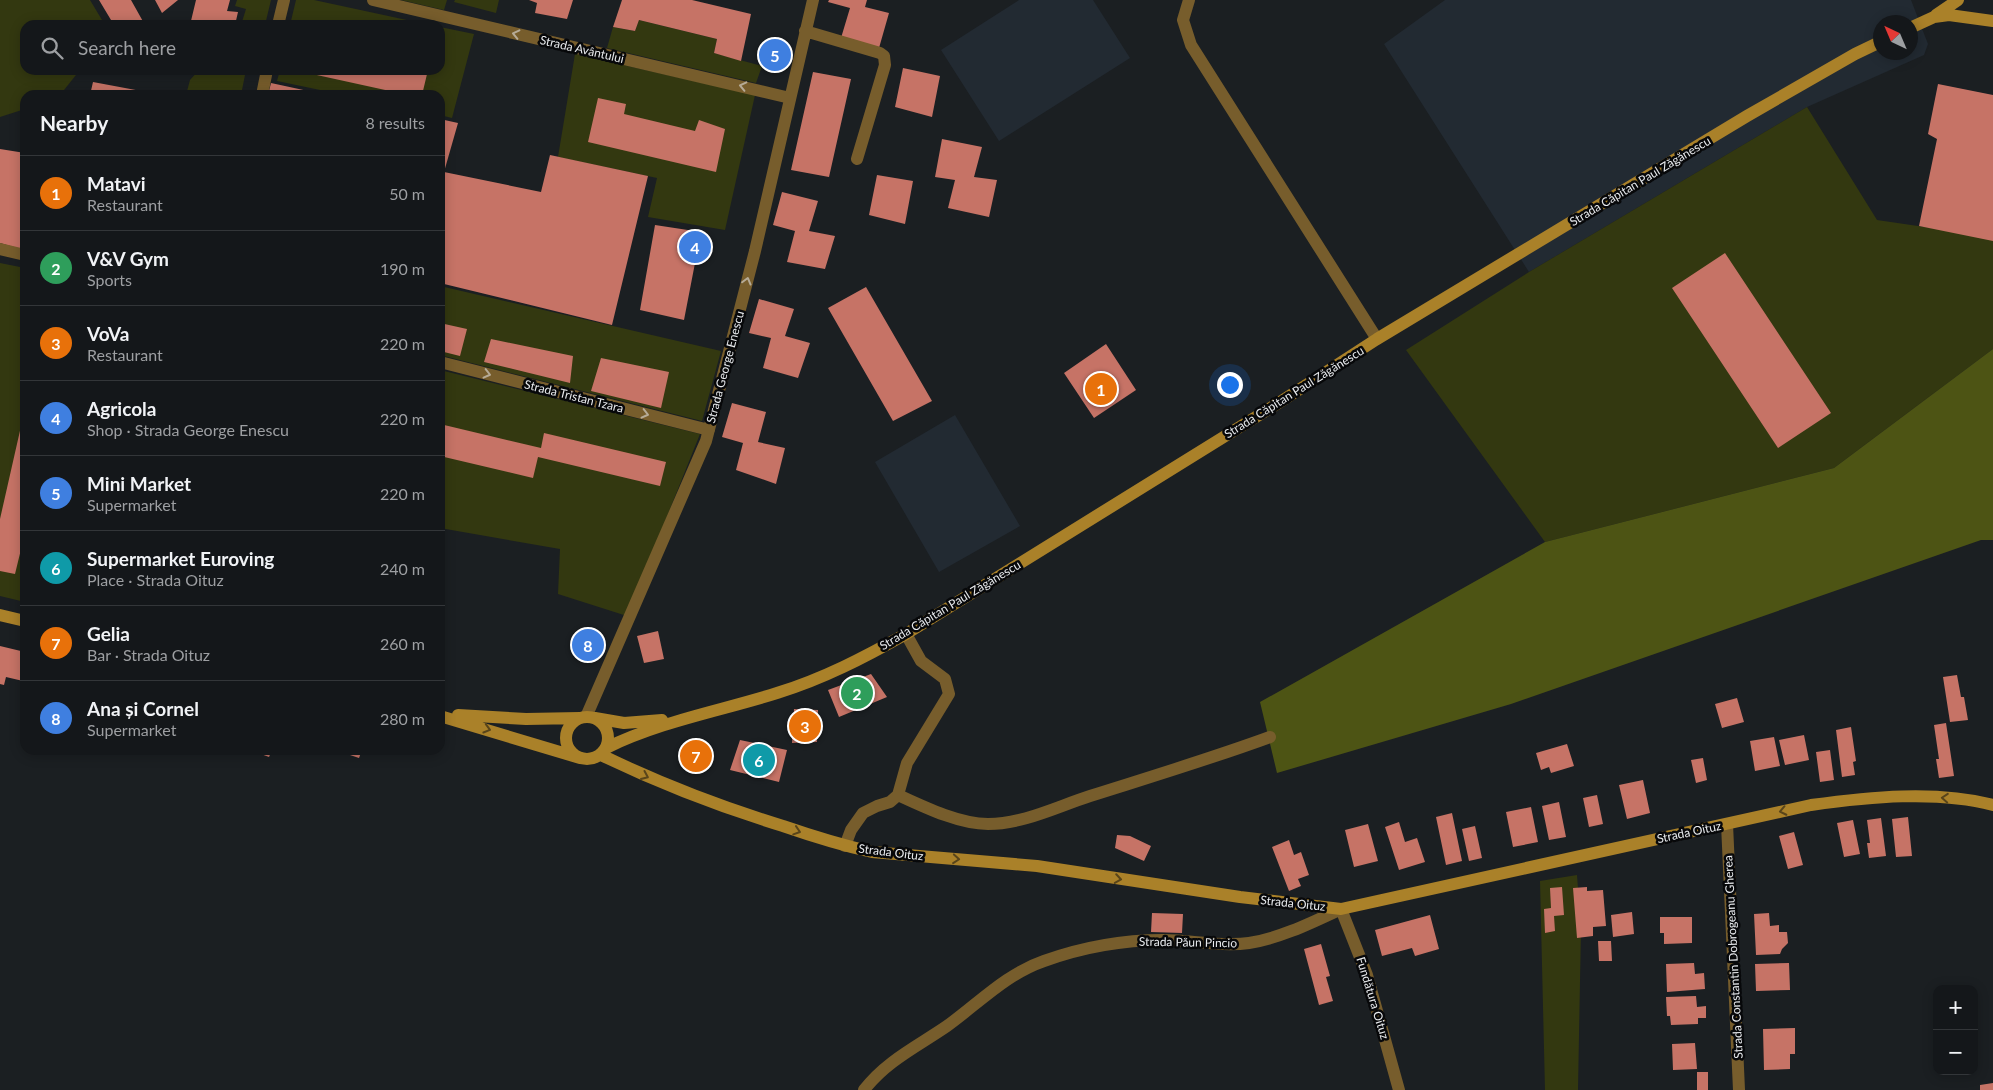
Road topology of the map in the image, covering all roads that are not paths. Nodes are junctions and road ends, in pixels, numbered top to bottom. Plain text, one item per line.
1 (284, 0) edge
2 (373, 0) edge
3 (813, 0) edge
4 (1189, 0) edge
5 (1958, 0) edge
6 (1934, 17) junction
7 (279, 20) edge
8 (1993, 21) edge
9 (1918, 24) edge
10 (805, 31) junction
11 (1873, 45) edge
12 (267, 75) edge
13 (263, 90) edge
14 (790, 98) junction
15 (857, 159) dead end
16 (0, 249) edge
17 (20, 255) edge
18 (1377, 339) junction
19 (445, 363) edge
20 (709, 430) junction
21 (0, 615) edge
22 (20, 620) edge
23 (906, 634) junction
24 (445, 715) edge
25 (697, 715) junction
26 (445, 716) edge
27 (586, 717) junction
28 (1270, 737) dead end
29 (603, 751) junction
30 (580, 758) junction
31 (898, 796) junction
32 (1993, 805) edge
33 (1727, 824) junction
34 (845, 846) junction
35 (1341, 908) junction
36 (864, 1090) edge
37 (1399, 1090) edge
38 (1739, 1090) edge

1 - 7 street
14 -> 2 street, Strada Avântului
3 - 10 street, Strada George Enescu
4 - 18 street
5 - 6 main road
6 - 8 main road
6 - 9 main road
10 - 14 street, Strada George Enescu
10 - 15 street
11 - 18 main road, Strada Căpitan Paul Zăgănescu
12 - 13 street
20 -> 14 street, Strada George Enescu
16 - 17 street
18 - 23 main road, Strada Căpitan Paul Zăgănescu
19 -> 20 street, Strada Tristan Tzara
20 - 27 street, Strada George Enescu
21 - 22 main road
23 - 25 main road, Strada Căpitan Paul Zăgănescu
23 - 31 street
24 - 27 main road, Strada Căpitan Paul Zăgănescu
25 - 27 main road, Strada Căpitan Paul Zăgănescu
25 - 29 main road, Strada Căpitan Paul Zăgănescu
26 -> 30 main road, Strada Căpitan Paul Zăgănescu
27 - 29 main road
27 - 30 main road
28 - 31 street
29 - 30 main road, Strada Căpitan Paul Zăgănescu
29 -> 34 main road, Strada Oituz
31 - 34 street
32 -> 33 main road, Strada Oituz
33 - 35 main road, Strada Oituz
33 - 38 street, Strada Constantin Dobrogeanu Gherea
34 -> 35 main road, Strada Oituz
35 - 36 street, Strada Păun Pincio
35 - 37 street, Fundătura Oituz

